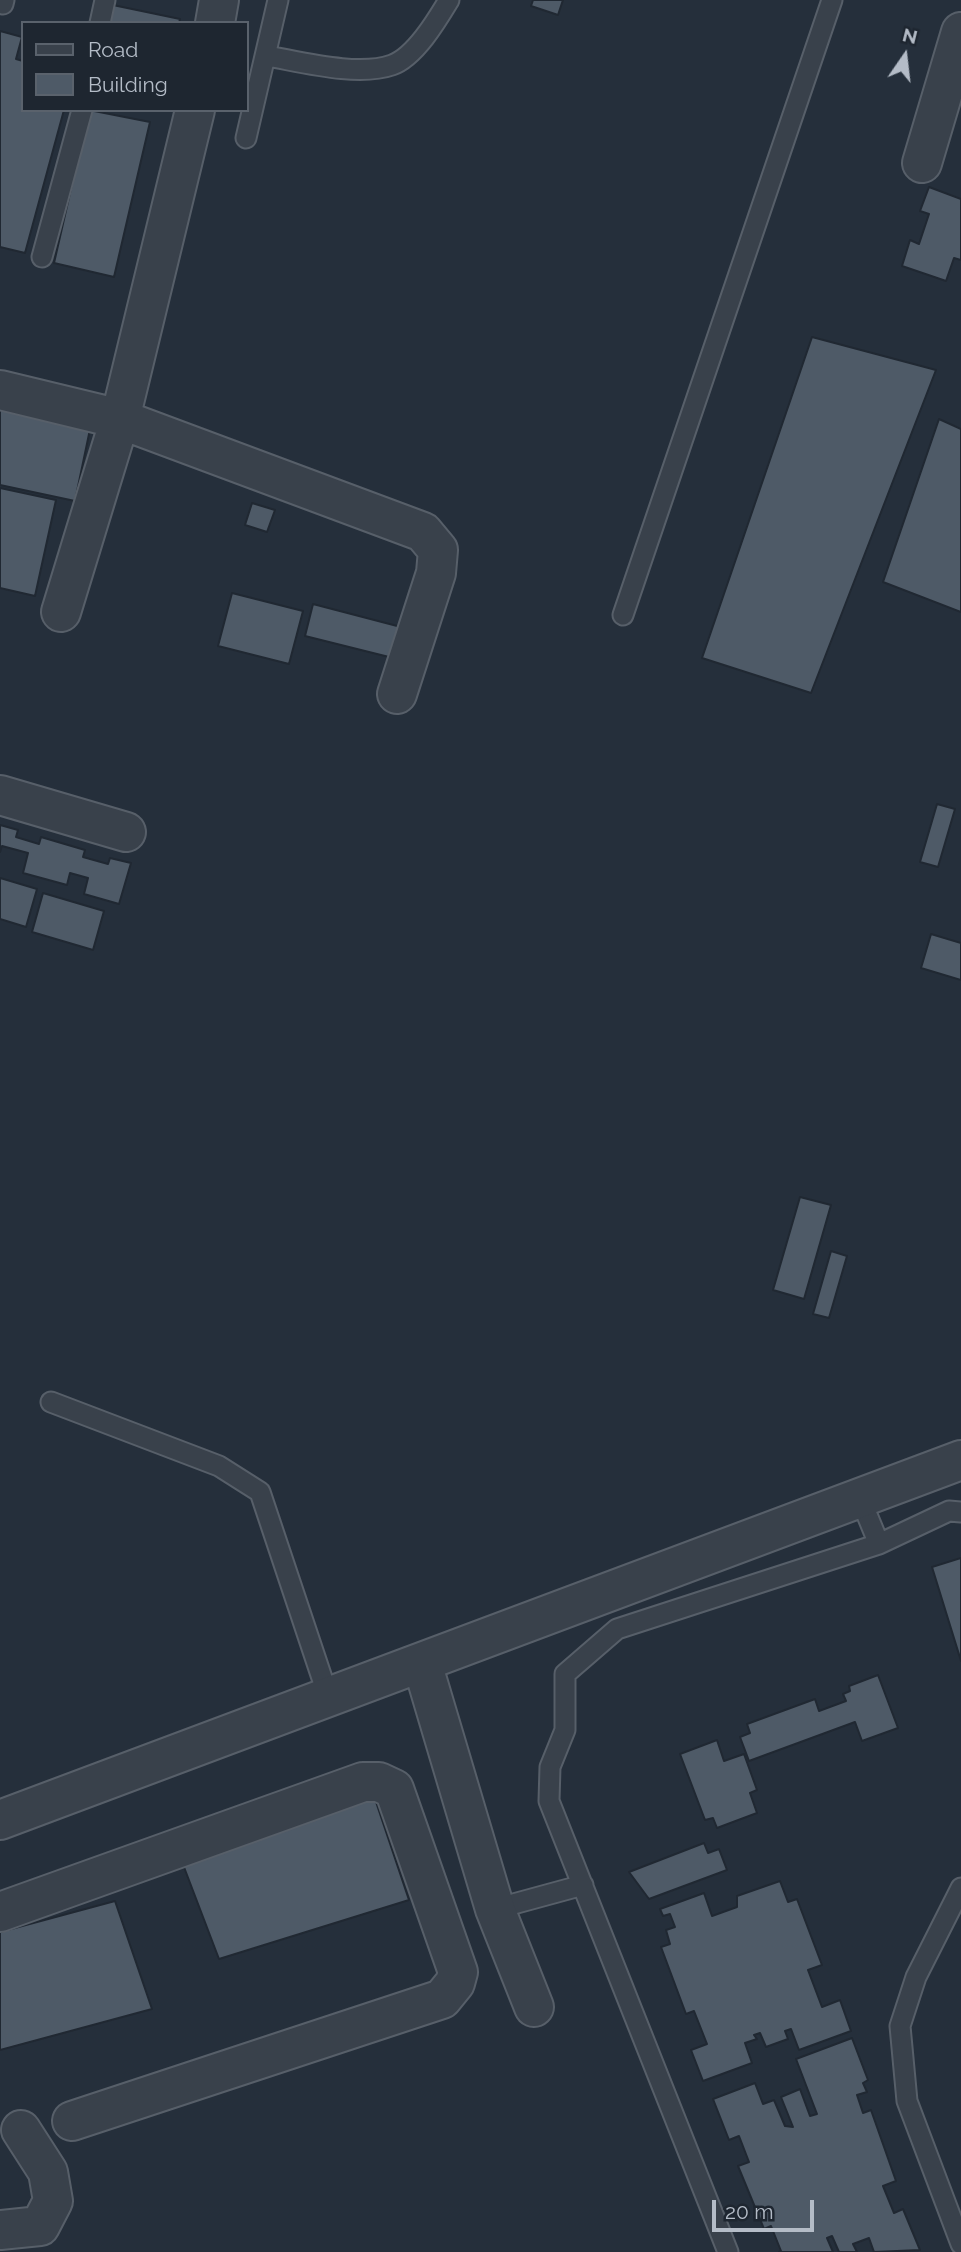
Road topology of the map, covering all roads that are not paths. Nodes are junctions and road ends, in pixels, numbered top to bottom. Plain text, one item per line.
1 (105, 0) edge
2 (219, 0) edge
3 (278, 0) edge
4 (449, 0) edge
5 (832, 0) edge
6 (100, 21) edge
7 (215, 21) edge
8 (961, 32) edge
9 (267, 56) junction
10 (81, 112) edge
11 (195, 112) edge
12 (246, 138) dead end
13 (922, 163) dead end
14 (42, 257) dead end
15 (0, 390) edge
16 (120, 419) junction
17 (61, 612) dead end
18 (622, 615) dead end
19 (397, 694) dead end
20 (0, 796) edge
21 (126, 832) dead end
22 (51, 1402) dead end
23 (961, 1460) edge
24 (860, 1498) junction
25 (961, 1512) edge
26 (879, 1544) junction
27 (422, 1663) junction
28 (328, 1696) junction
29 (0, 1820) edge
30 (583, 1885) junction
31 (961, 1888) edge
32 (495, 1909) junction
33 (0, 1912) edge
34 (534, 2007) dead end
35 (72, 2121) dead end
36 (14, 2122) edge
37 (0, 2230) edge
38 (961, 2244) edge
39 (728, 2252) edge

1 - 6 lane
2 - 7 street
3 - 9 lane
4 - 9 lane
5 - 18 lane
8 - 13 street
9 - 12 lane
10 - 14 lane
11 - 16 street
15 - 16 street
16 - 17 street
16 - 19 street
20 - 21 street
22 - 28 lane
23 - 24 street
24 - 26 lane
24 - 27 street
25 - 26 lane
26 - 30 lane
27 - 28 street
27 - 32 street
28 - 29 street
30 - 32 lane
30 - 39 lane
31 - 38 lane
32 - 34 street
33 - 35 street
36 - 37 street

